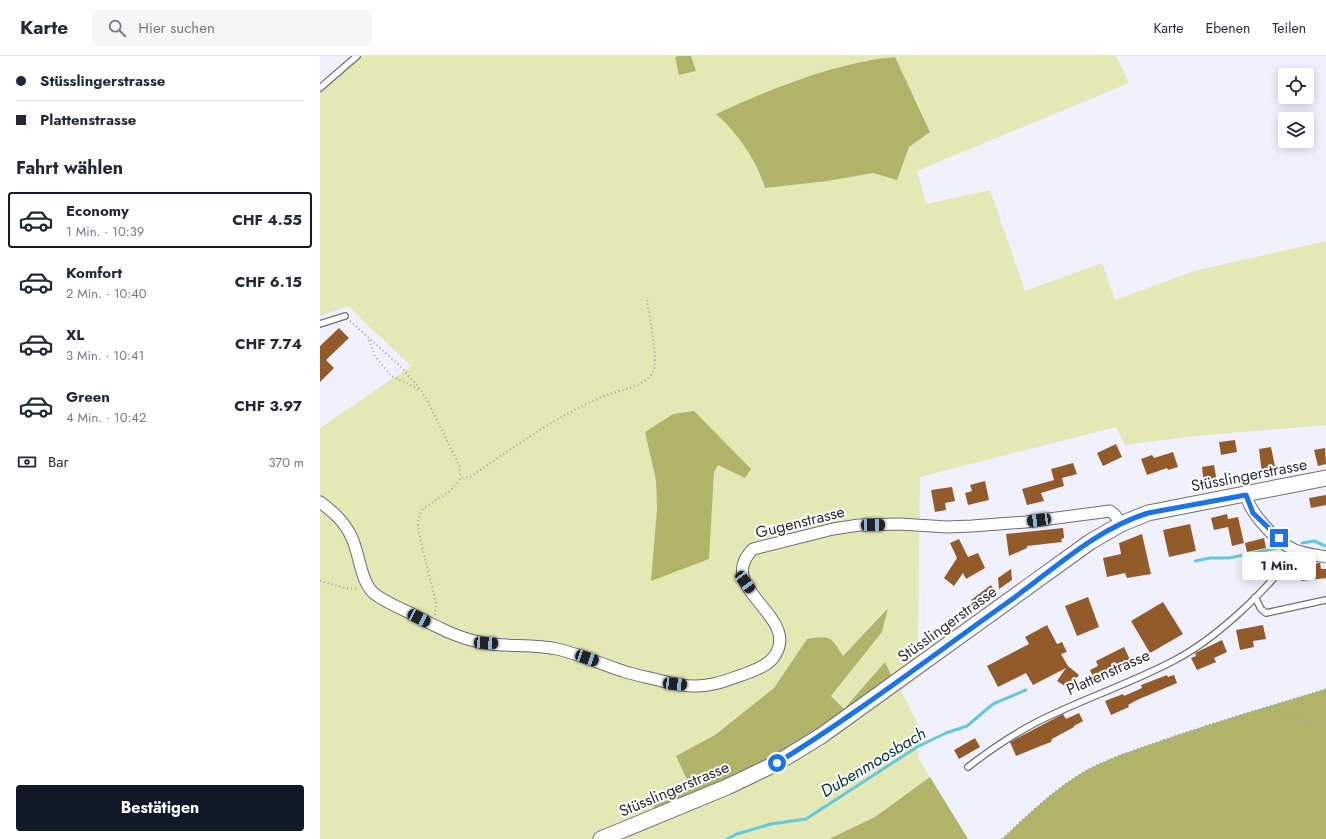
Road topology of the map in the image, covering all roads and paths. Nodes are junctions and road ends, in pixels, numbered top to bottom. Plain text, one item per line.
1 (357, 56) edge
2 (320, 88) edge
3 (647, 300) dead end
4 (345, 316) joint
5 (320, 324) edge
6 (368, 338) junction
7 (420, 389) junction
8 (462, 478) junction
9 (1326, 478) edge
10 (1246, 495) junction
11 (320, 502) edge
12 (1121, 524) junction
13 (1295, 550) junction
14 (1326, 557) edge
15 (320, 581) edge
16 (368, 587) junction
17 (1255, 597) junction
18 (1326, 600) edge
19 (432, 625) junction
20 (1326, 689) edge
21 (1326, 694) edge
22 (1246, 714) junction
23 (1302, 720) junction
24 (1326, 723) edge
25 (968, 767) dead end
26 (601, 839) edge
27 (1002, 839) edge

1 - 2 lane
3 - 8 path
4 - 5 lane
4 - 6 path
6 - 7 path
6 - 7 path
7 - 8 path
8 - 19 path
9 - 10 street, Stüsslingerstrasse
10 - 12 street, Stüsslingerstrasse
10 - 13 street
11 - 16 street
12 - 19 street, Gugenstrasse
12 - 26 street, Stüsslingerstrasse
13 - 14 street
13 - 17 lane, Plattenstrasse
15 - 16 path
16 - 19 street, Gugenstrasse
17 - 18 lane
17 - 25 lane, Plattenstrasse
20 - 22 path
21 - 23 path
22 - 23 path
22 - 27 path
23 - 24 path

